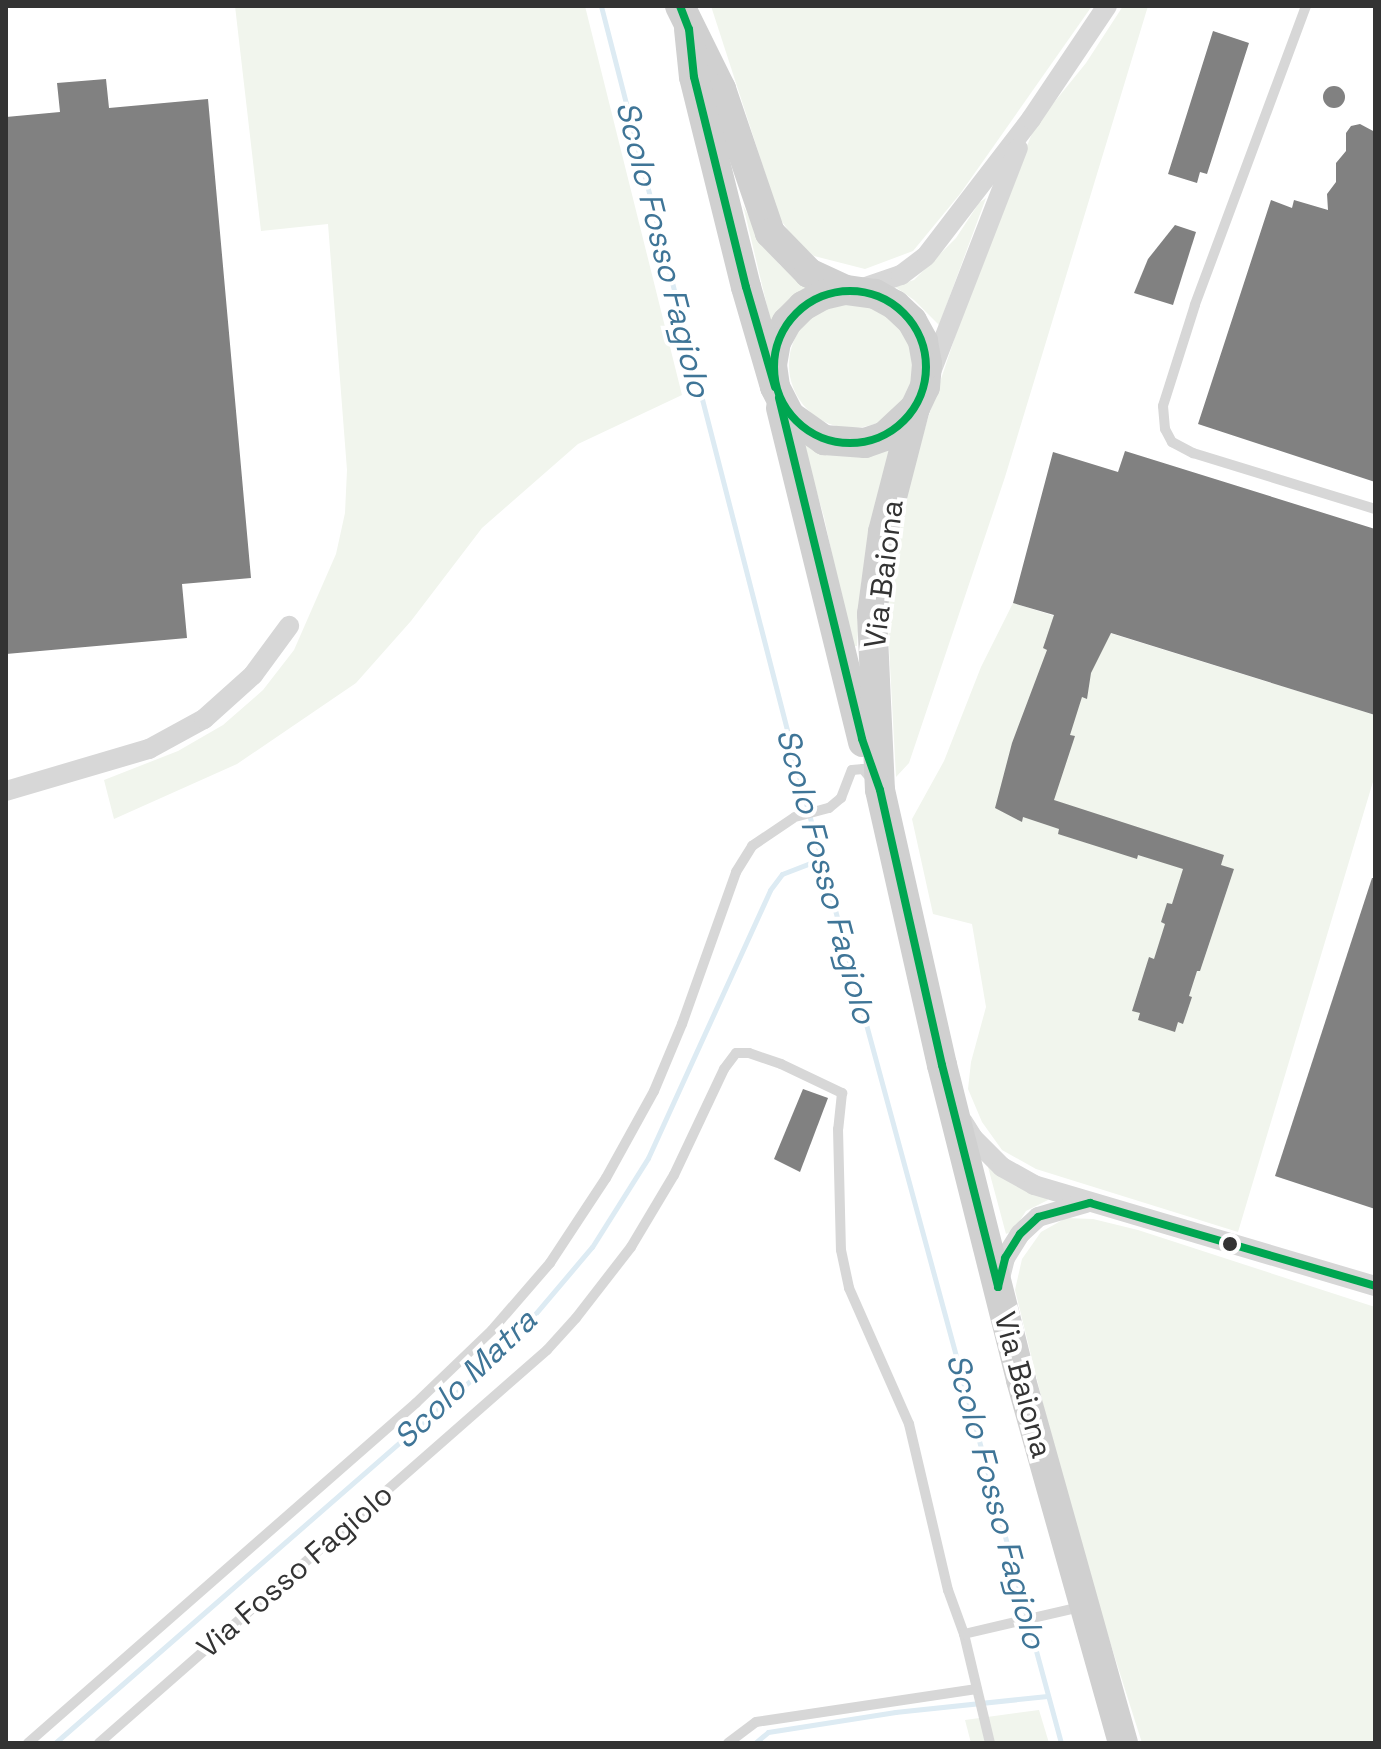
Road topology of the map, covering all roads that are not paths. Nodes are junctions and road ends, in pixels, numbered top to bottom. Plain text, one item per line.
1 (1107, 6) edge
2 (1306, 6) edge
3 (684, 17) edge
4 (1031, 119) junction
5 (849, 290) junction
6 (777, 393) junction
7 (920, 398) junction
8 (1375, 509) edge
9 (289, 626) dead end
10 (880, 790) junction
11 (6, 791) edge
12 (951, 1102) junction
13 (1090, 1203) junction
14 (1375, 1286) edge
15 (998, 1287) junction
16 (1069, 1610) junction
17 (964, 1634) junction
18 (978, 1692) junction
19 (28, 1743) edge
20 (99, 1743) edge
21 (728, 1743) edge
22 (990, 1743) edge
23 (1123, 1743) edge

1 - 4 street, Via Baiona
2 - 8 lane
3 - 5 main road
3 - 6 main road
4 - 5 street, Via Baiona
4 - 7 street, Via Baiona
5 - 6 main road
5 - 7 main road
6 - 7 main road
6 - 10 main road, Via Baiona
7 - 10 main road, Via Baiona
9 - 11 street
10 - 12 main road, Via Baiona
10 - 19 lane
12 - 13 street
12 - 15 main road, Via Baiona
13 - 14 street
13 - 15 street
15 - 16 main road, Via Baiona
16 - 17 lane
16 - 23 main road, Via Baiona
17 - 18 lane, Via Fosso Fagiolo
17 - 20 lane, Via Fosso Fagiolo
18 - 21 lane
18 - 22 lane, Via Fosso Fagiolo

